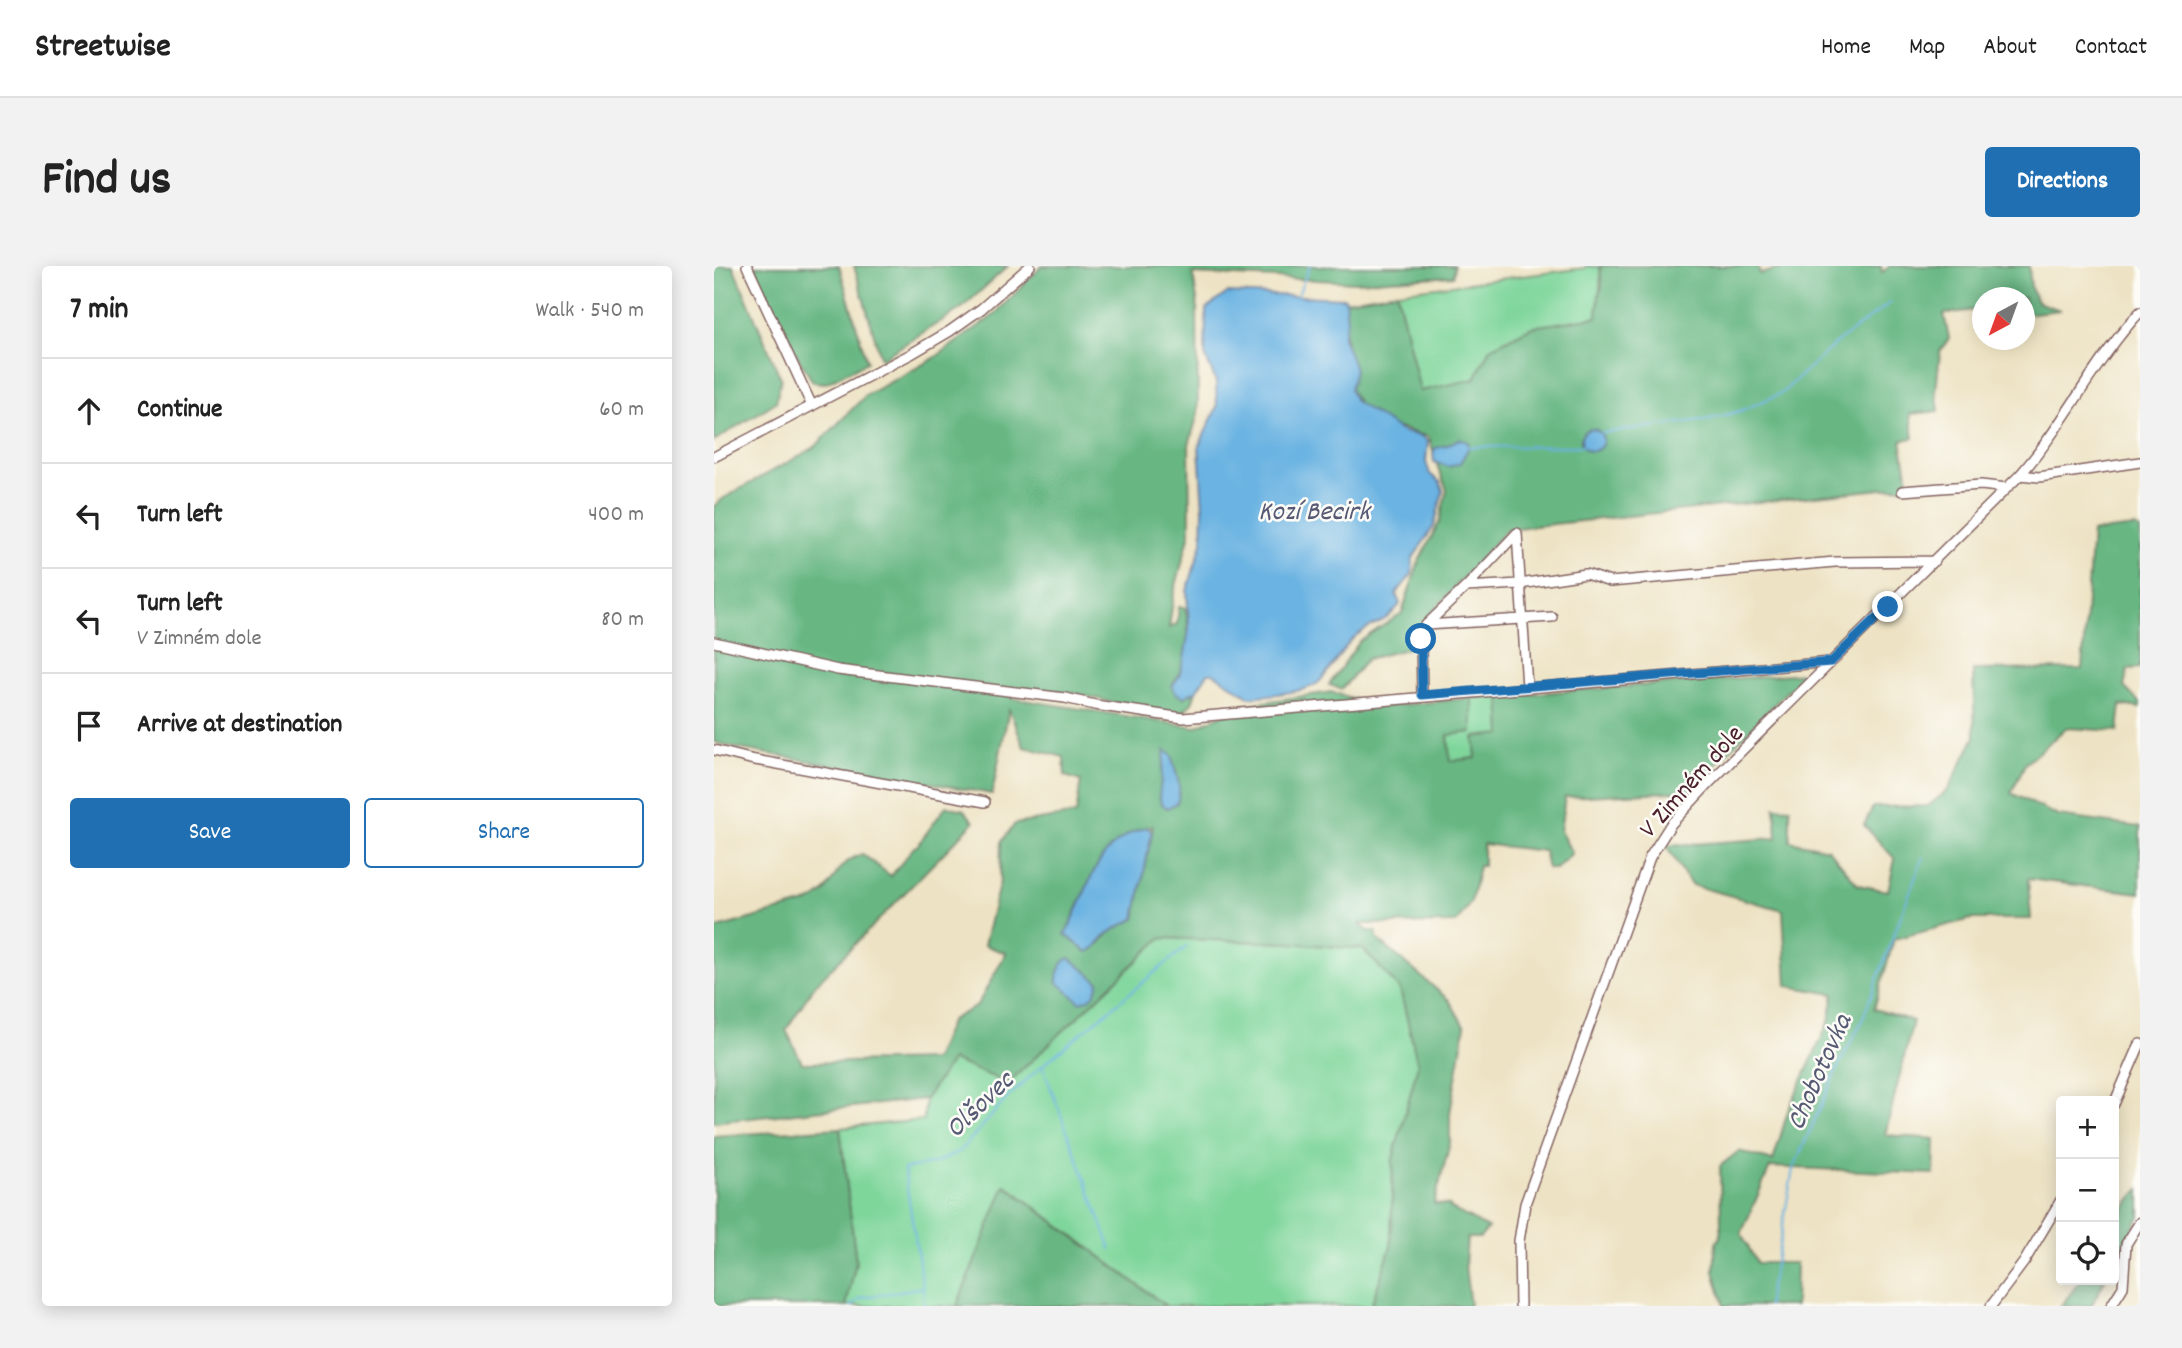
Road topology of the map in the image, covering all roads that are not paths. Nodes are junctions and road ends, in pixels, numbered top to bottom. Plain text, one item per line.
1 (747, 266) edge
2 (1030, 266) edge
3 (2140, 312) edge
4 (812, 406) junction
5 (714, 457) edge
6 (2140, 462) edge
7 (2021, 475) junction
8 (2007, 488) junction
9 (1902, 491) dead end
10 (1934, 561) junction
11 (1520, 584) junction
12 (1466, 587) junction
13 (1552, 617) dead end
14 (1522, 618) junction
15 (1426, 625) junction
16 (714, 642) edge
17 (1831, 662) junction
18 (1527, 687) junction
19 (1422, 695) junction
20 (714, 750) edge
21 (985, 802) dead end
22 (2140, 1044) edge
23 (2117, 1096) edge
24 (2056, 1208) edge
25 (2140, 1222) edge
26 (1520, 1306) edge
27 (1991, 1306) edge
28 (2111, 1306) edge

1 - 4 street
2 - 4 street
3 - 7 street, V Zimném dole
4 - 5 street
6 - 7 street
7 - 8 street, V Zimném dole
8 - 9 street
8 - 10 street, V Zimném dole
10 - 11 street
10 - 17 street, V Zimném dole
11 - 12 street
11 - 12 street
11 - 14 street
12 - 15 street
13 - 14 street
14 - 15 street
14 - 18 street
15 - 19 street
16 - 19 street
17 - 18 street
17 - 26 street, V Zimném dole
18 - 19 street
20 - 21 street
22 - 23 street
24 - 27 street
25 - 28 street

